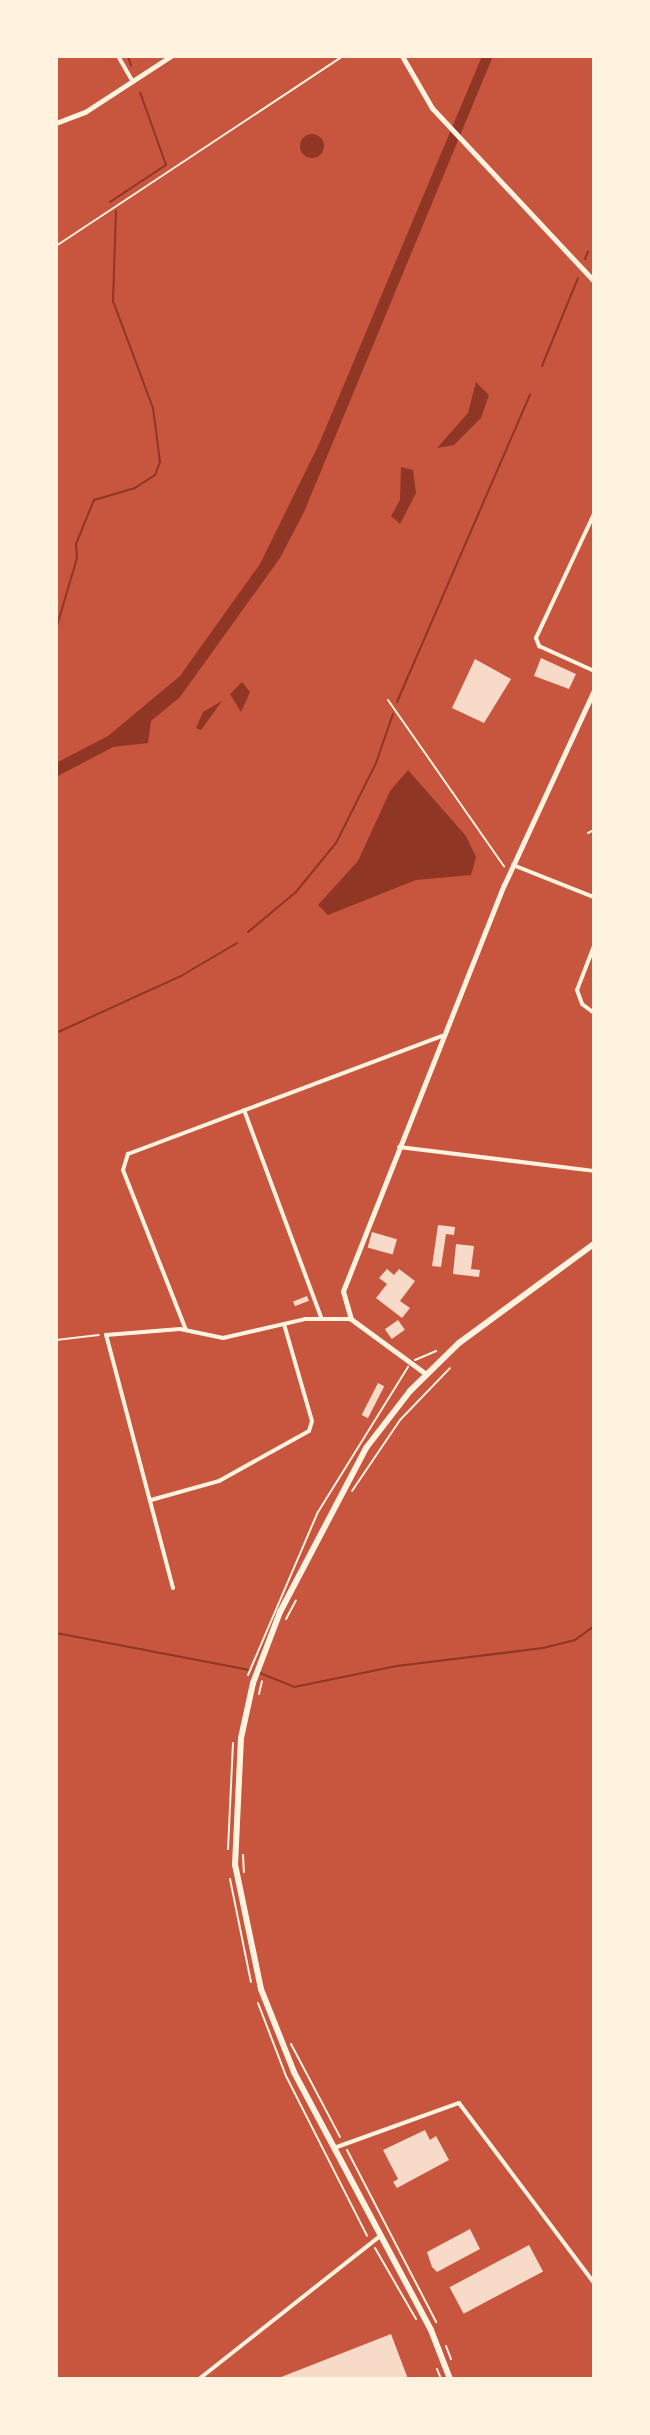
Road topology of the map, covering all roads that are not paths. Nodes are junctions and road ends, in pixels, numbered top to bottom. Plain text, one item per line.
1 (118, 56) edge
2 (171, 56) edge
3 (402, 56) edge
4 (133, 82) junction
5 (56, 123) edge
6 (594, 281) edge
7 (594, 469) edge
8 (594, 477) edge
9 (594, 514) edge
10 (594, 671) edge
11 (594, 690) edge
12 (594, 830) edge
13 (588, 833) dead end
14 (513, 865) junction
15 (594, 897) edge
16 (594, 946) edge
17 (594, 1013) edge
18 (442, 1036) junction
19 (244, 1109) junction
20 (399, 1147) junction
21 (594, 1171) edge
22 (594, 1244) edge
23 (321, 1317) junction
24 (351, 1319) junction
25 (284, 1324) junction
26 (186, 1330) junction
27 (426, 1374) junction
28 (151, 1500) junction
29 (173, 1588) dead end
30 (334, 2148) junction
31 (380, 2236) junction
32 (594, 2283) edge
33 (199, 2379) edge
34 (450, 2379) edge

1 - 4 street
2 - 4 street
3 - 6 street
4 - 5 street
7 - 8 street
9 - 10 street
11 - 14 street
12 - 13 lane
14 - 15 street
14 - 18 street
16 - 17 street
18 - 19 street
18 - 20 street
19 - 23 street
19 - 26 street
20 - 21 street
20 - 24 street
22 - 27 main road
23 - 24 street
23 - 25 street
24 - 27 street
25 - 26 street
25 - 28 street
26 - 28 street
27 - 30 main road
28 - 29 street
30 - 31 main road
30 - 32 street
31 - 33 street
31 - 34 main road

